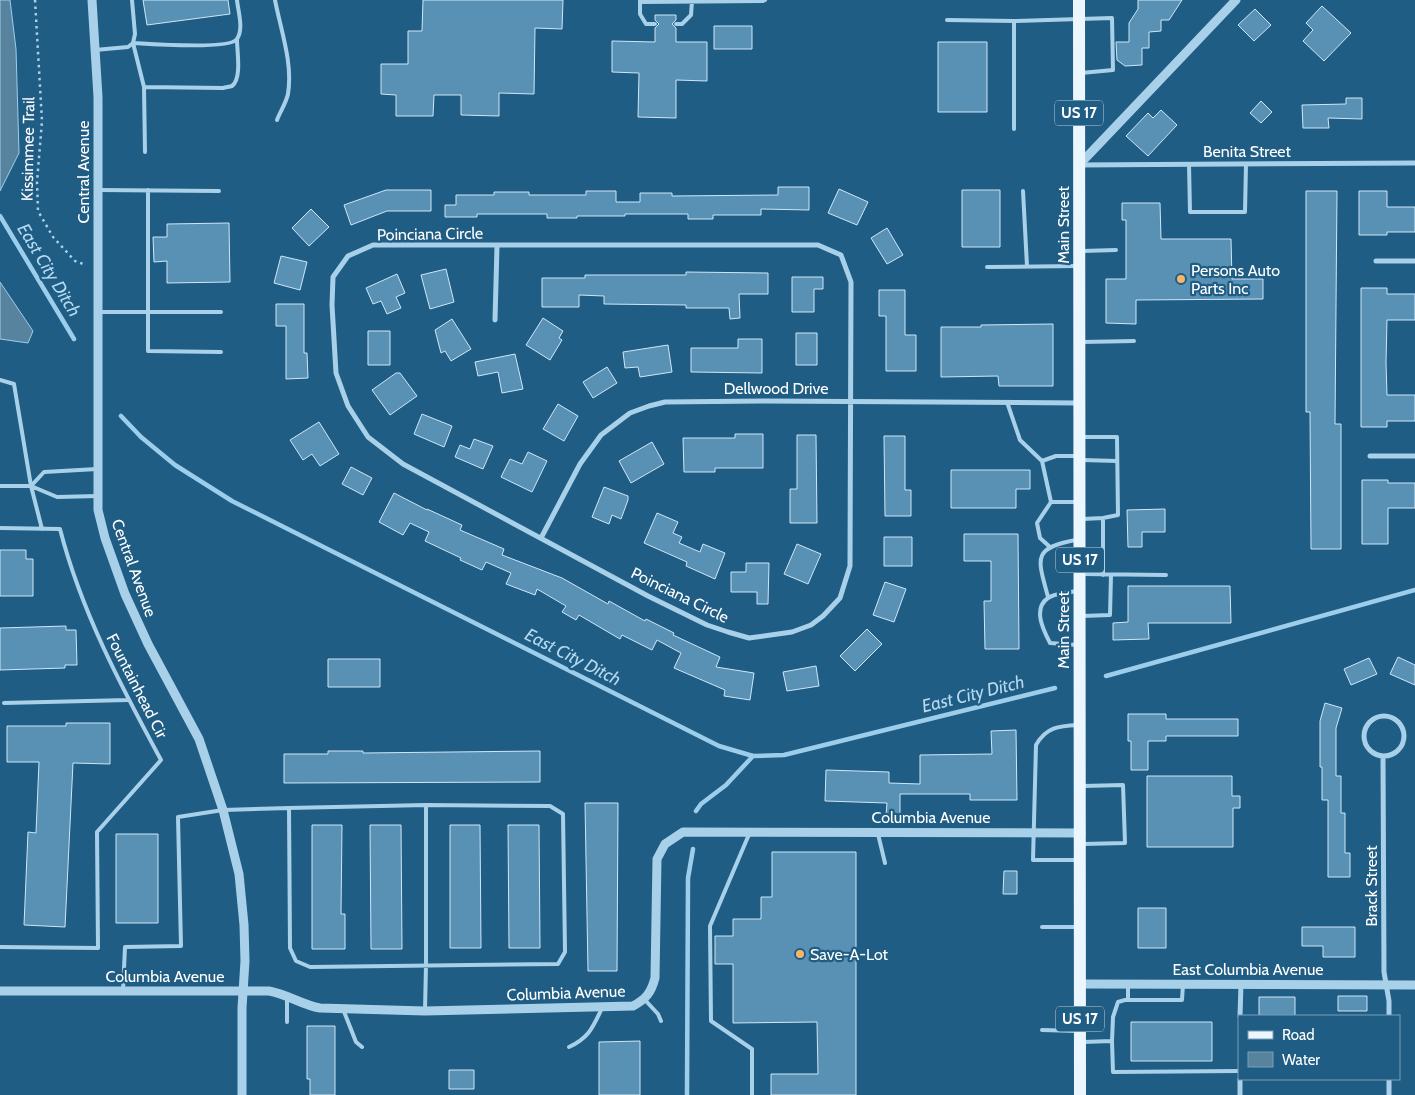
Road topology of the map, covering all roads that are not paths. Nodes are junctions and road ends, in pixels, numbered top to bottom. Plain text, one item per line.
1 (92, 0) edge
2 (132, 0) edge
3 (237, 0) edge
4 (276, 0) edge
5 (765, 0) edge
6 (1079, 0) edge
7 (1236, 0) edge
8 (640, 1) edge
9 (692, 2) junction
10 (947, 20) dead end
11 (1079, 20) junction
12 (1014, 21) junction
13 (655, 24) dead end
14 (676, 24) dead end
15 (237, 40) junction
16 (133, 43) junction
17 (95, 50) junction
18 (1079, 73) junction
19 (144, 87) junction
20 (276, 120) dead end
21 (1014, 129) dead end
22 (145, 152) dead end
23 (1415, 163) edge
24 (1189, 164) junction
25 (1246, 164) junction
26 (1078, 165) junction
27 (98, 190) junction
28 (148, 190) junction
29 (1023, 190) dead end
30 (219, 191) dead end
31 (497, 246) junction
32 (1116, 250) dead end
33 (1079, 251) junction
34 (1376, 261) dead end
35 (1415, 261) edge
36 (1027, 266) junction
37 (1079, 266) junction
38 (987, 267) dead end
39 (98, 312) junction
40 (148, 312) junction
41 (221, 312) dead end
42 (496, 320) dead end
43 (1134, 341) dead end
44 (1080, 342) junction
45 (221, 352) dead end
46 (0, 380) edge
47 (850, 400) junction
48 (1008, 402) junction
49 (1080, 403) junction
50 (1080, 437) junction
51 (1370, 456) dead end
52 (1415, 456) edge
53 (1080, 458) junction
54 (1042, 461) junction
55 (1117, 461) junction
56 (97, 469) junction
57 (0, 486) edge
58 (31, 486) junction
59 (98, 496) junction
60 (1051, 502) junction
61 (1080, 502) junction
62 (1103, 518) junction
63 (1080, 519) junction
64 (0, 528) edge
65 (42, 529) junction
66 (541, 538) junction
67 (1080, 539) junction
68 (1050, 546) junction
69 (1080, 574) junction
70 (1103, 575) junction
71 (1111, 575) junction
72 (1166, 575) dead end
73 (1080, 590) junction
74 (1048, 597) junction
75 (1080, 616) junction
76 (1080, 645) junction
77 (128, 700) junction
78 (4, 703) dead end
79 (1080, 725) junction
80 (1382, 756) junction
81 (1080, 786) junction
82 (426, 805) junction
83 (289, 808) junction
84 (223, 810) junction
85 (750, 831) junction
86 (878, 832) junction
87 (1033, 833) junction
88 (1081, 838) junction
89 (1081, 860) junction
90 (885, 863) dead end
91 (1042, 927) dead end
92 (1081, 927) junction
93 (0, 947) edge
94 (426, 965) junction
95 (1081, 984) junction
96 (1128, 984) junction
97 (1183, 984) junction
98 (1240, 984) junction
99 (1387, 985) junction
100 (1415, 985) edge
101 (243, 990) junction
102 (0, 991) edge
103 (123, 991) junction
104 (287, 996) junction
105 (645, 1000) junction
106 (1128, 1000) junction
107 (602, 1008) junction
108 (343, 1009) junction
109 (425, 1011) junction
110 (1240, 1015) edge
111 (1389, 1015) edge
112 (661, 1020) dead end
113 (287, 1022) dead end
114 (1042, 1030) dead end
115 (1080, 1036) junction
116 (1112, 1041) junction
117 (362, 1047) dead end
118 (569, 1047) dead end
119 (1238, 1071) edge
120 (1240, 1080) edge
121 (1389, 1080) edge
122 (242, 1095) edge
123 (752, 1095) edge
124 (1080, 1095) edge
125 (1240, 1095) edge
126 (1389, 1095) edge

1 - 17 street, Central Avenue
2 - 16 lane
3 - 15 lane
4 - 20 lane
5 - 9 lane
6 - 11 main road, US 17
7 - 26 street
8 - 9 lane
8 - 13 lane
9 - 14 lane
10 - 12 lane
11 - 12 lane
11 - 18 main road, US 17
11 - 18 lane
12 - 21 lane
15 - 16 lane
15 - 19 lane
16 - 17 lane
16 - 19 lane
17 - 27 street, Central Avenue
18 - 26 main road, US 17
19 - 22 lane
23 - 25 street, Benita Street
24 - 25 street, Benita Street
24 - 25 lane
24 - 26 street, Benita Street
26 - 33 main road, Main Street / US 17
27 - 28 lane
27 - 39 street, Central Avenue
28 - 30 lane
28 - 40 lane
29 - 36 lane
31 - 42 street
31 - 47 street, Poinciana Circle
31 - 66 street, Poinciana Circle
32 - 33 lane
33 - 37 main road, Main Street / US 17
34 - 35 street
36 - 37 lane
36 - 38 lane
37 - 44 main road, Main Street / US 17
39 - 40 lane
39 - 56 street, Central Avenue
40 - 41 lane
40 - 45 lane
43 - 44 lane
44 - 49 main road, Main Street / US 17
46 - 58 lane
47 - 48 street, Dellwood Drive
47 - 66 street, Dellwood Drive
47 - 66 street, Poinciana Circle
48 - 49 street, Dellwood Drive
48 - 54 lane
49 - 50 main road, Main Street / US 17
50 - 53 main road, Main Street / US 17
50 - 55 lane
51 - 52 street
53 - 54 lane
53 - 55 lane
53 - 61 main road, Main Street / US 17
54 - 60 lane
55 - 62 lane
56 - 58 lane
56 - 59 street, Central Avenue
57 - 58 lane
58 - 59 lane
58 - 65 lane
59 - 84 street, Central Avenue
60 - 61 lane
60 - 68 lane
61 - 63 main road, Main Street / US 17
62 - 63 lane
62 - 70 lane
63 - 67 main road, Main Street / US 17
64 - 65 lane, Fountainhead Cir
65 - 77 lane, Fountainhead Cir
67 - 68 lane
67 - 69 main road, Main Street / US 17
68 - 74 lane
69 - 70 lane
69 - 73 main road, Main Street / US 17
70 - 71 lane
71 - 72 lane
71 - 75 lane
73 - 74 lane
73 - 75 main road, Main Street / US 17
74 - 76 lane
75 - 76 main road, Main Street / US 17
76 - 79 main road, Main Street / US 17
77 - 78 lane
77 - 93 lane, Fountainhead Cir
79 - 81 main road, Main Street / US 17
79 - 87 lane
80 - 80 street
80 - 99 street, Brack Street
81 - 88 main road, Main Street / US 17
81 - 88 lane
82 - 83 lane
82 - 94 lane
82 - 94 lane
83 - 84 lane
83 - 94 lane
84 - 101 street, Central Avenue
84 - 103 lane
85 - 86 street, Columbia Avenue
85 - 105 street, Columbia Avenue
85 - 123 lane
86 - 87 street, Columbia Avenue
86 - 90 lane
87 - 88 street, Columbia Avenue
87 - 89 lane
88 - 89 main road, Main Street / US 17
89 - 92 main road, Main Street / US 17
91 - 92 lane
92 - 95 main road, Main Street / US 17
94 - 109 lane
95 - 96 street, East Columbia Avenue
95 - 115 main road, Main Street / US 17
96 - 97 street, East Columbia Avenue
96 - 106 lane
97 - 98 street, East Columbia Avenue
97 - 106 lane
98 - 99 street, East Columbia Avenue
98 - 110 street
99 - 100 street, East Columbia Avenue
99 - 111 street, Brack Street
101 - 103 street, Columbia Avenue
101 - 104 street, Columbia Avenue
101 - 122 street, Central Avenue
102 - 103 street, Columbia Avenue
104 - 108 street, Columbia Avenue
104 - 113 lane
105 - 107 street, Columbia Avenue
105 - 112 lane
106 - 116 lane
107 - 109 street, Columbia Avenue
107 - 118 lane
108 - 109 street, Columbia Avenue
108 - 117 lane
114 - 115 lane
115 - 116 lane
115 - 124 main road, Main Street / US 17
116 - 119 lane
120 - 125 street
121 - 126 street

